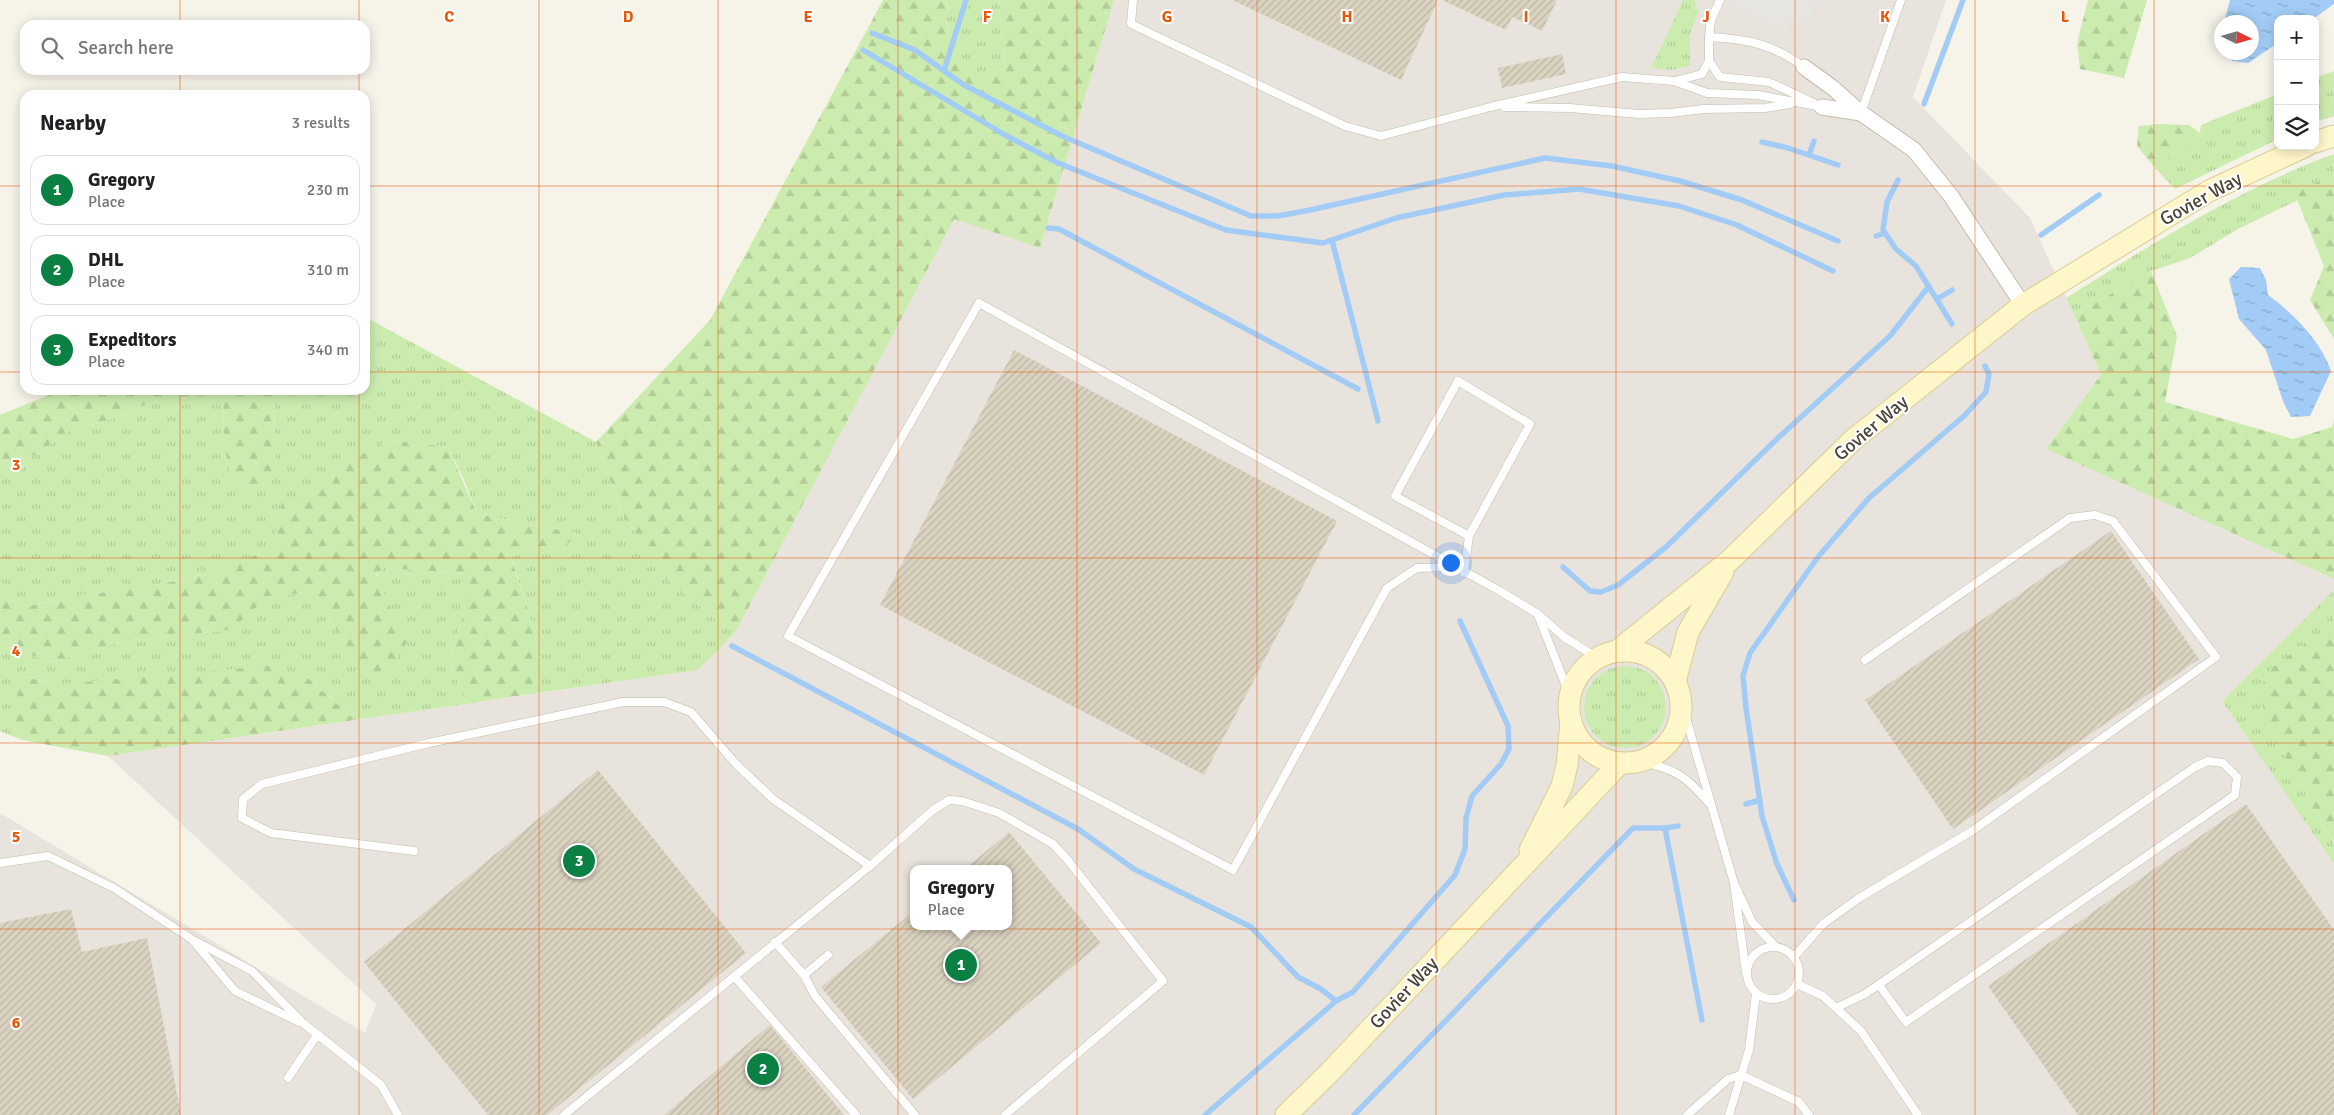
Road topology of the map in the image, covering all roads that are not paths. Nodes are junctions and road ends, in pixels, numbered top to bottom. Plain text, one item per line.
1 (1133, 0) edge
2 (1720, 0) edge
3 (1901, 0) edge
4 (1709, 37) junction
5 (1709, 61) junction
6 (1804, 67) joint
7 (1674, 82) junction
8 (1794, 103) junction
9 (1822, 106) junction
10 (1490, 107) junction
11 (1861, 113) junction
12 (2334, 136) edge
13 (2319, 141) edge
14 (2297, 150) edge
15 (2023, 305) junction
16 (1469, 536) junction
17 (1729, 562) junction
18 (1454, 567) junction
19 (1464, 573) junction
20 (1538, 614) junction
21 (1608, 654) junction
22 (1865, 660) dead end
23 (1677, 690) junction
24 (1570, 696) junction
25 (1571, 721) junction
26 (1629, 762) junction
27 (1712, 806) junction
28 (414, 851) dead end
29 (0, 863) edge
30 (870, 866) junction
31 (1520, 870) junction
32 (1734, 883) junction
33 (193, 940) junction
34 (775, 942) junction
35 (1776, 947) junction
36 (828, 955) dead end
37 (1794, 957) junction
38 (1746, 973) junction
39 (804, 975) junction
40 (734, 976) junction
41 (1797, 984) junction
42 (1879, 985) junction
43 (1756, 994) junction
44 (1836, 1008) junction
45 (303, 1024) junction
46 (317, 1034) junction
47 (1741, 1075) junction
48 (288, 1078) dead end
49 (396, 1114) edge
50 (564, 1115) edge
51 (856, 1115) edge
52 (916, 1115) edge
53 (1005, 1115) edge
54 (1286, 1115) edge
55 (1687, 1115) edge
56 (1728, 1115) edge
57 (1808, 1115) edge
58 (1918, 1115) edge

1 - 10 lane
2 - 4 lane
3 - 11 lane
4 - 5 lane
4 - 6 lane
5 - 7 lane
5 - 9 lane
6 - 11 street
7 - 8 lane
7 - 10 lane
8 - 9 lane
8 - 10 lane
9 - 11 street
11 - 15 street
12 - 13 street
14 - 15 street, Govier Way
15 - 17 street, Govier Way
16 - 16 lane
16 - 19 lane
17 - 21 street, Govier Way
17 - 23 street, Govier Way
18 - 18 lane
18 - 19 lane
19 - 20 lane
20 - 21 lane
20 - 24 lane
21 - 23 street
21 - 24 street
22 - 37 lane
23 - 26 street
23 - 27 lane
24 - 25 street
25 - 26 street
25 - 31 street, Govier Way
26 - 27 lane
26 - 31 street, Govier Way
27 - 32 lane
28 - 30 lane
29 - 33 lane
30 - 34 lane
30 - 53 lane
31 - 54 street, Govier Way
32 - 35 lane
32 - 38 lane
33 - 45 lane
33 - 45 lane
34 - 39 lane
34 - 40 lane
35 - 37 lane
35 - 38 lane
36 - 39 lane
37 - 41 lane
38 - 43 lane
39 - 52 lane
40 - 50 lane
40 - 51 lane
41 - 43 lane
41 - 44 lane
42 - 42 lane
42 - 44 lane
43 - 47 lane
44 - 58 lane
45 - 46 lane
46 - 48 lane
46 - 49 lane
47 - 55 lane
47 - 56 lane
47 - 57 lane

